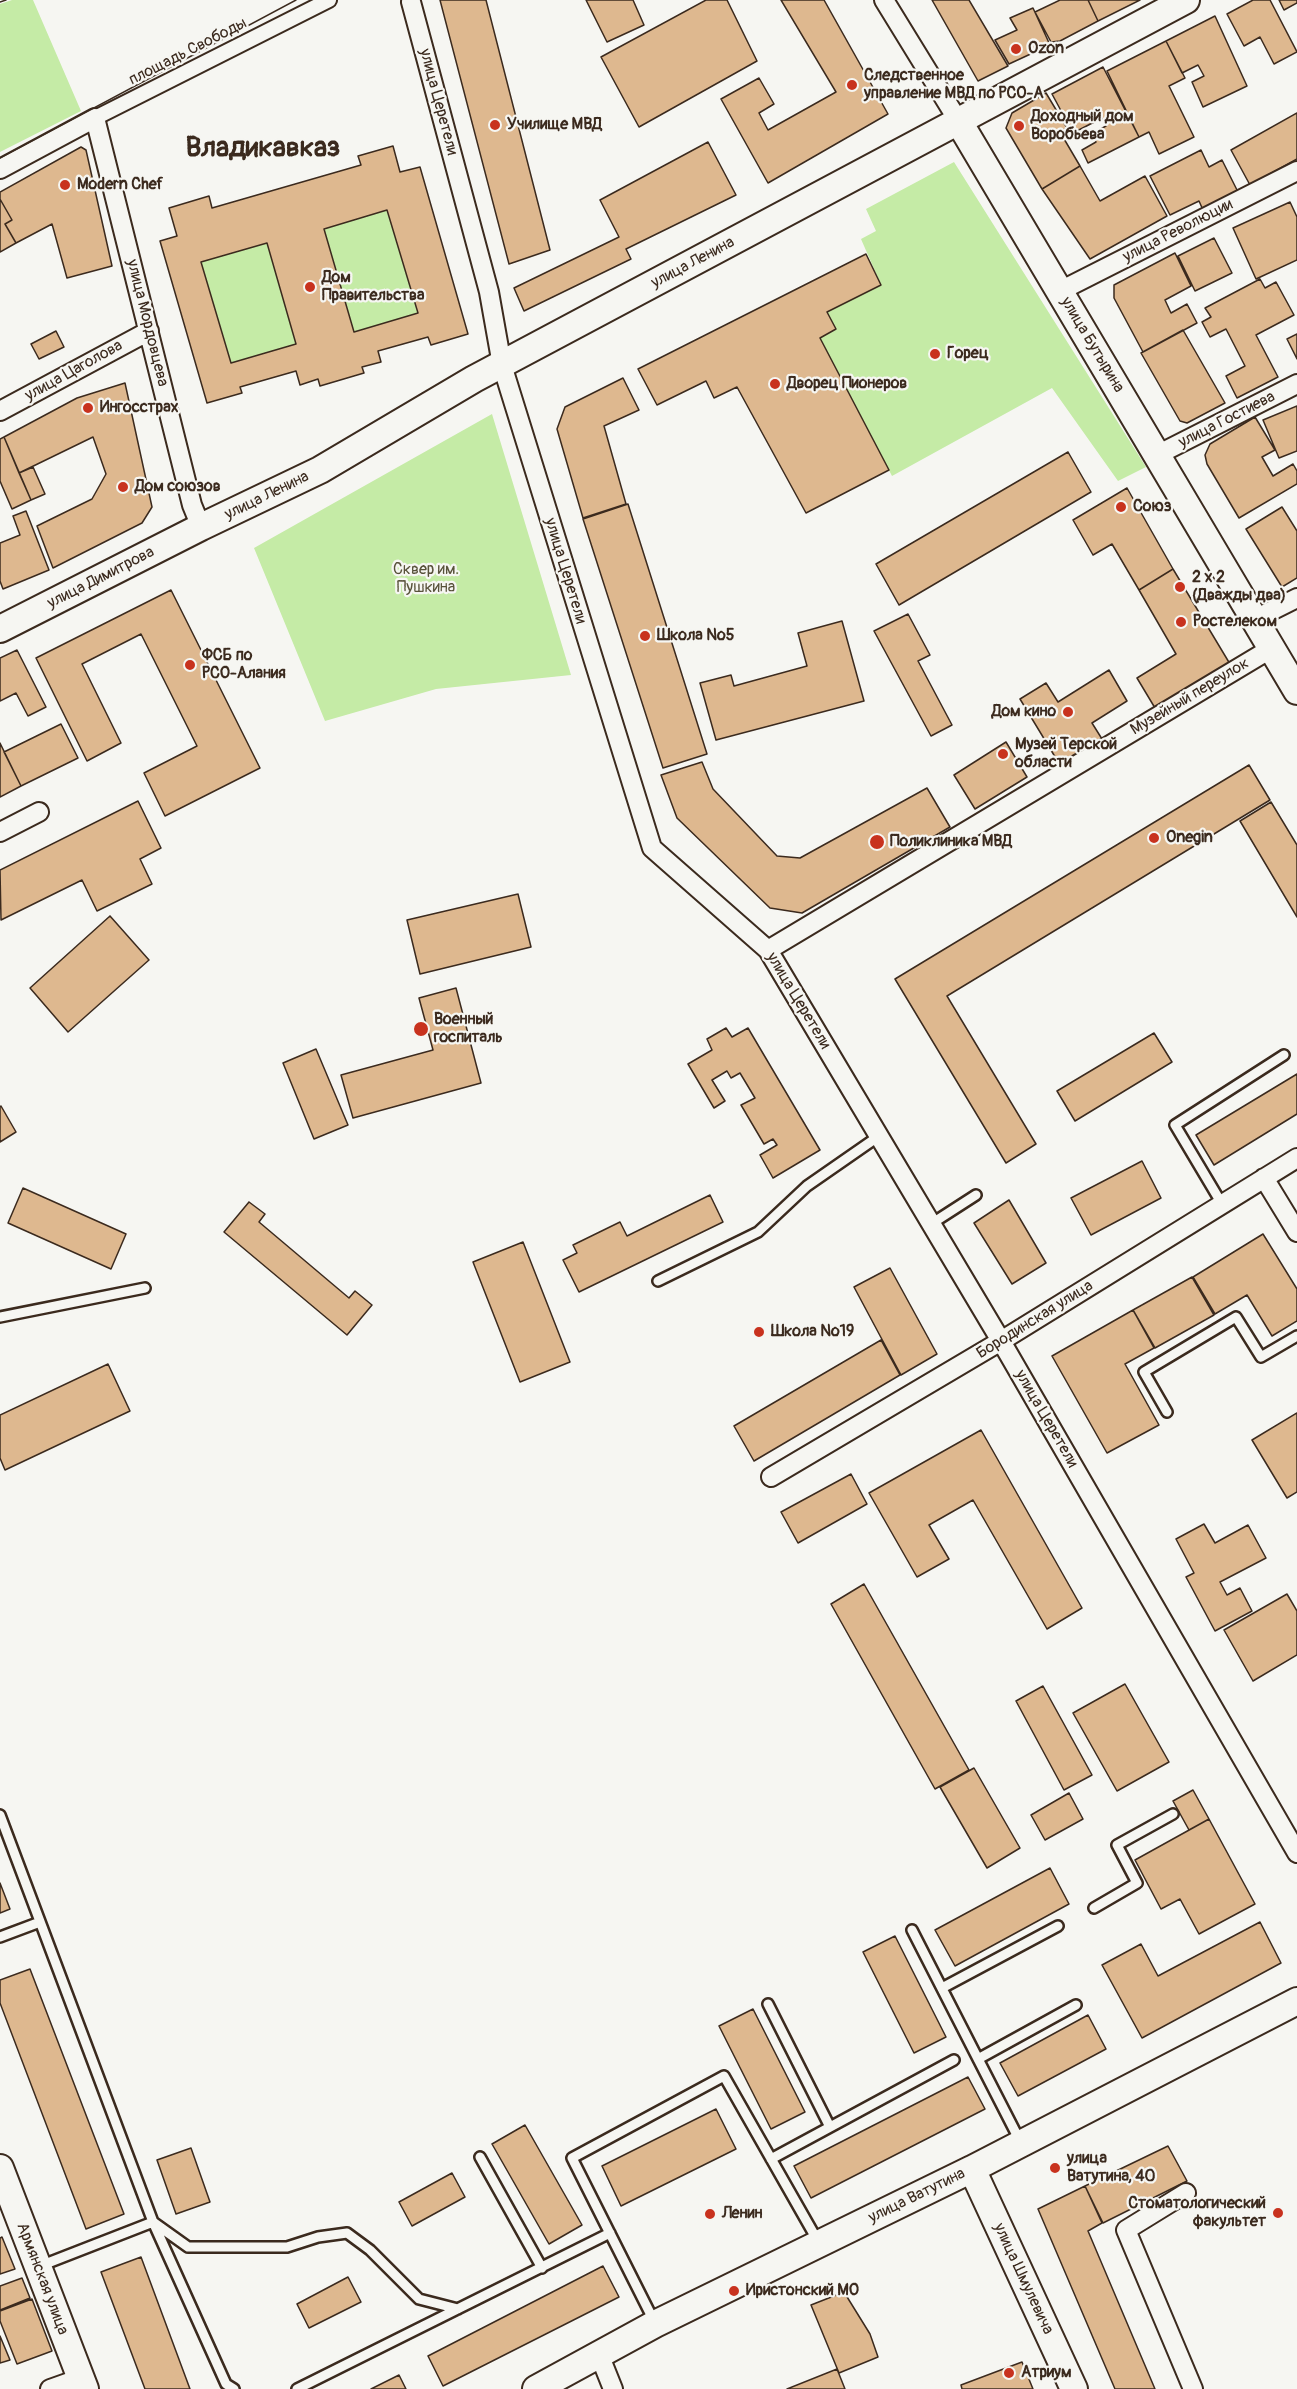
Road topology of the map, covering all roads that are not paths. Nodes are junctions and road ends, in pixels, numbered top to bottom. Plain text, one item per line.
1 (329, 0) edge
2 (884, 0) edge
3 (1186, 0) edge
4 (411, 1) edge
5 (95, 118) junction
6 (958, 122) junction
7 (0, 169) edge
8 (1297, 171) edge
9 (1060, 291) junction
10 (149, 331) junction
11 (501, 365) junction
12 (1297, 384) edge
13 (0, 411) edge
14 (1158, 455) junction
15 (201, 527) junction
16 (1297, 598) edge
17 (1255, 620) junction
18 (0, 629) edge
19 (1272, 648) junction
20 (1297, 691) edge
21 (39, 812) dead end
22 (0, 832) edge
23 (768, 950) junction
24 (1284, 1055) dead end
25 (879, 1136) junction
26 (1297, 1158) edge
27 (1264, 1178) junction
28 (976, 1195) dead end
29 (1222, 1204) junction
30 (931, 1224) junction
31 (1297, 1232) edge
32 (658, 1281) dead end
33 (145, 1288) dead end
34 (0, 1317) edge
35 (1297, 1336) edge
36 (1001, 1341) junction
37 (1167, 1412) dead end
38 (771, 1477) dead end
39 (1173, 1814) dead end
40 (0, 1815) edge
41 (1297, 1853) edge
42 (1094, 1908) dead end
43 (40, 1922) junction
44 (1058, 1926) dead end
45 (912, 1930) dead end
46 (0, 1937) edge
47 (942, 1988) junction
48 (1297, 2001) edge
49 (768, 2004) dead end
50 (1076, 2005) dead end
51 (954, 2060) dead end
52 (978, 2060) junction
53 (830, 2127) junction
54 (1021, 2143) junction
55 (480, 2157) dead end
56 (771, 2159) junction
57 (0, 2168) edge
58 (972, 2169) junction
59 (1186, 2193) dead end
60 (153, 2222) junction
61 (610, 2233) junction
62 (819, 2243) junction
63 (37, 2267) junction
64 (542, 2268) junction
65 (459, 2310) junction
66 (655, 2324) junction
67 (599, 2354) junction
68 (83, 2384) edge
69 (50, 2389) edge
70 (234, 2389) edge
71 (297, 2389) edge
72 (536, 2389) edge
73 (613, 2389) edge
74 (1074, 2389) edge
75 (1193, 2389) edge

1 - 5 street, площадь Свободы
2 - 6 street, улица Бутырина
3 - 6 main road, улица Ленина
4 - 11 street, улица Церетели
5 - 7 street
5 - 10 street, улица Мордовцева
6 - 9 main road, улица Бутырина
6 - 11 main road, улица Ленина
8 - 9 street, улица Революции
9 - 14 main road, улица Бутырина
10 - 13 street, улица Цаголова
10 - 15 street, улица Мордовцева
11 - 15 main road, улица Ленина
11 - 23 street, улица Церетели
12 - 14 street, улица Гостиева
14 - 17 main road, улица Бутырина
15 - 18 main road, улица Димитрова
16 - 17 street
17 - 19 main road, улица Бутырина
19 - 20 main road, улица Бутырина
19 - 23 street, Музейный переулок
21 - 22 street
23 - 25 street, улица Церетели
24 - 29 lane
25 - 30 street, улица Церетели
25 - 32 lane
26 - 27 street, Бородинская улица
27 - 29 street, Бородинская улица
27 - 31 street
28 - 30 lane
29 - 36 street, Бородинская улица
30 - 36 street, улица Церетели
33 - 34 lane
35 - 37 lane
36 - 38 street, Бородинская улица
36 - 41 street, улица Церетели
39 - 42 lane
40 - 43 lane
43 - 46 lane
43 - 60 lane
44 - 47 lane
45 - 47 lane
47 - 52 lane
48 - 54 main road, улица Ватутина
49 - 53 lane
50 - 52 lane
51 - 53 lane
52 - 54 lane
53 - 56 lane
54 - 58 main road, улица Ватутина
55 - 64 lane
56 - 61 lane
56 - 62 lane
57 - 63 main road, Армянская улица
58 - 62 main road, улица Ватутина
58 - 74 main road, улица Шмулевича
59 - 75 street
60 - 63 lane
60 - 65 lane
60 - 70 lane
61 - 64 lane
61 - 66 lane
62 - 66 main road, улица Ватутина
63 - 68 main road, Армянская улица
64 - 65 lane
65 - 71 lane
66 - 67 main road, улица Ватутина
67 - 72 main road, улица Ватутина
67 - 73 street
68 - 69 street

